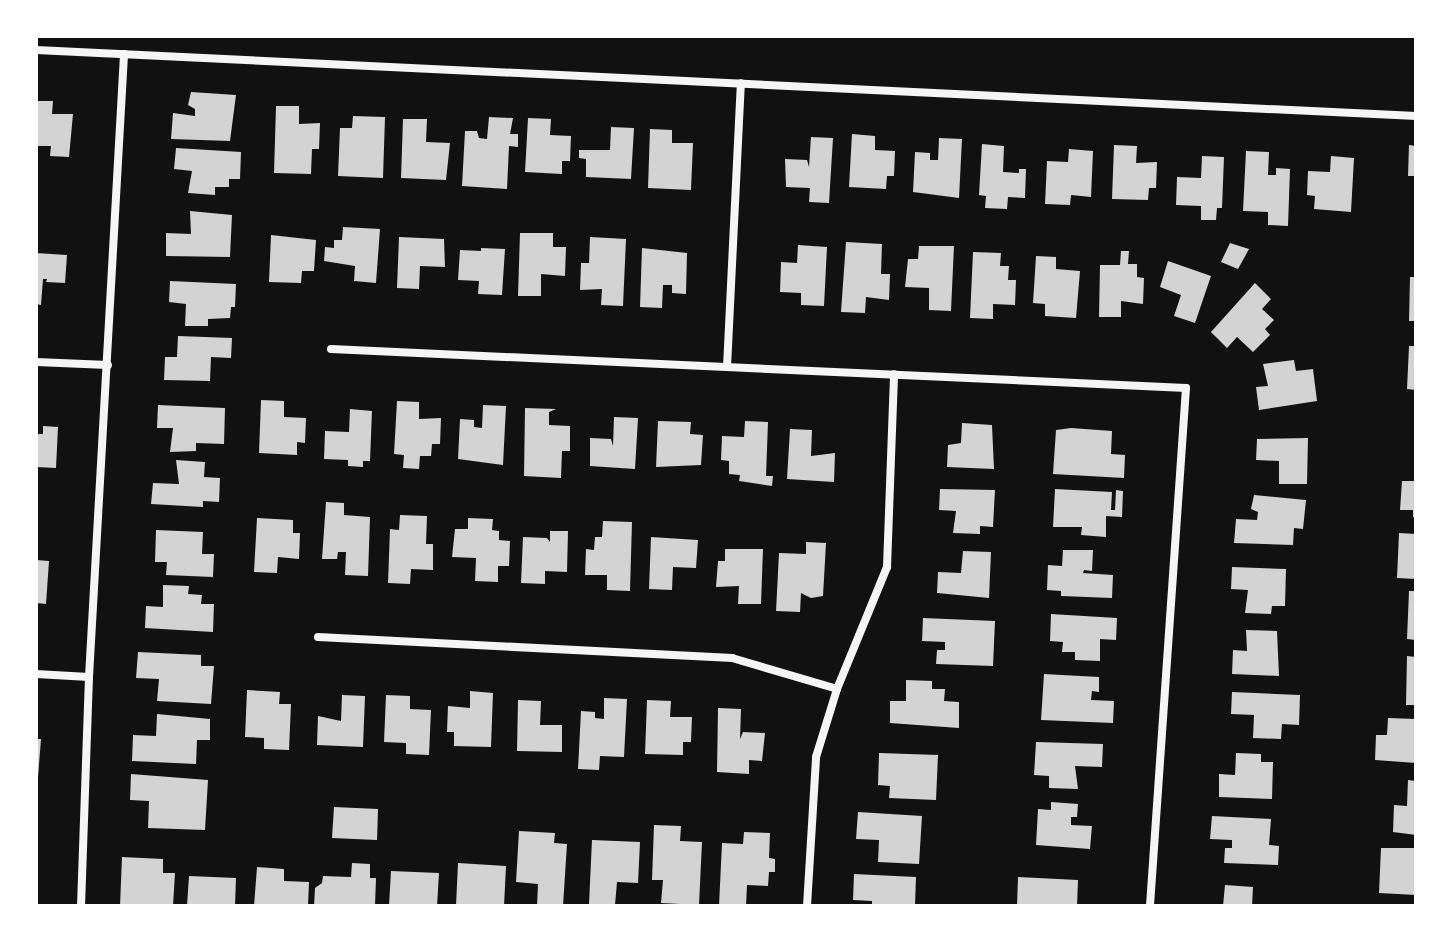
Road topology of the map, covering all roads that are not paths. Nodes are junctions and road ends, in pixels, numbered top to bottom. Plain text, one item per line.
1 (36, 50) edge
2 (124, 54) junction
3 (741, 83) junction
4 (1416, 116) edge
5 (331, 349) dead end
6 (36, 362) edge
7 (108, 365) junction
8 (727, 367) junction
9 (894, 374) junction
10 (318, 637) dead end
11 (36, 674) edge
12 (89, 677) junction
13 (837, 689) junction
14 (81, 906) edge
15 (807, 906) edge
16 (1150, 906) edge

1 - 2 street
2 - 3 street
2 - 7 street
3 - 4 street
3 - 8 street
5 - 8 street
6 - 7 street
7 - 12 street
8 - 9 street
9 - 13 street
9 - 16 street
10 - 13 street
11 - 12 street
12 - 14 street
13 - 15 street

